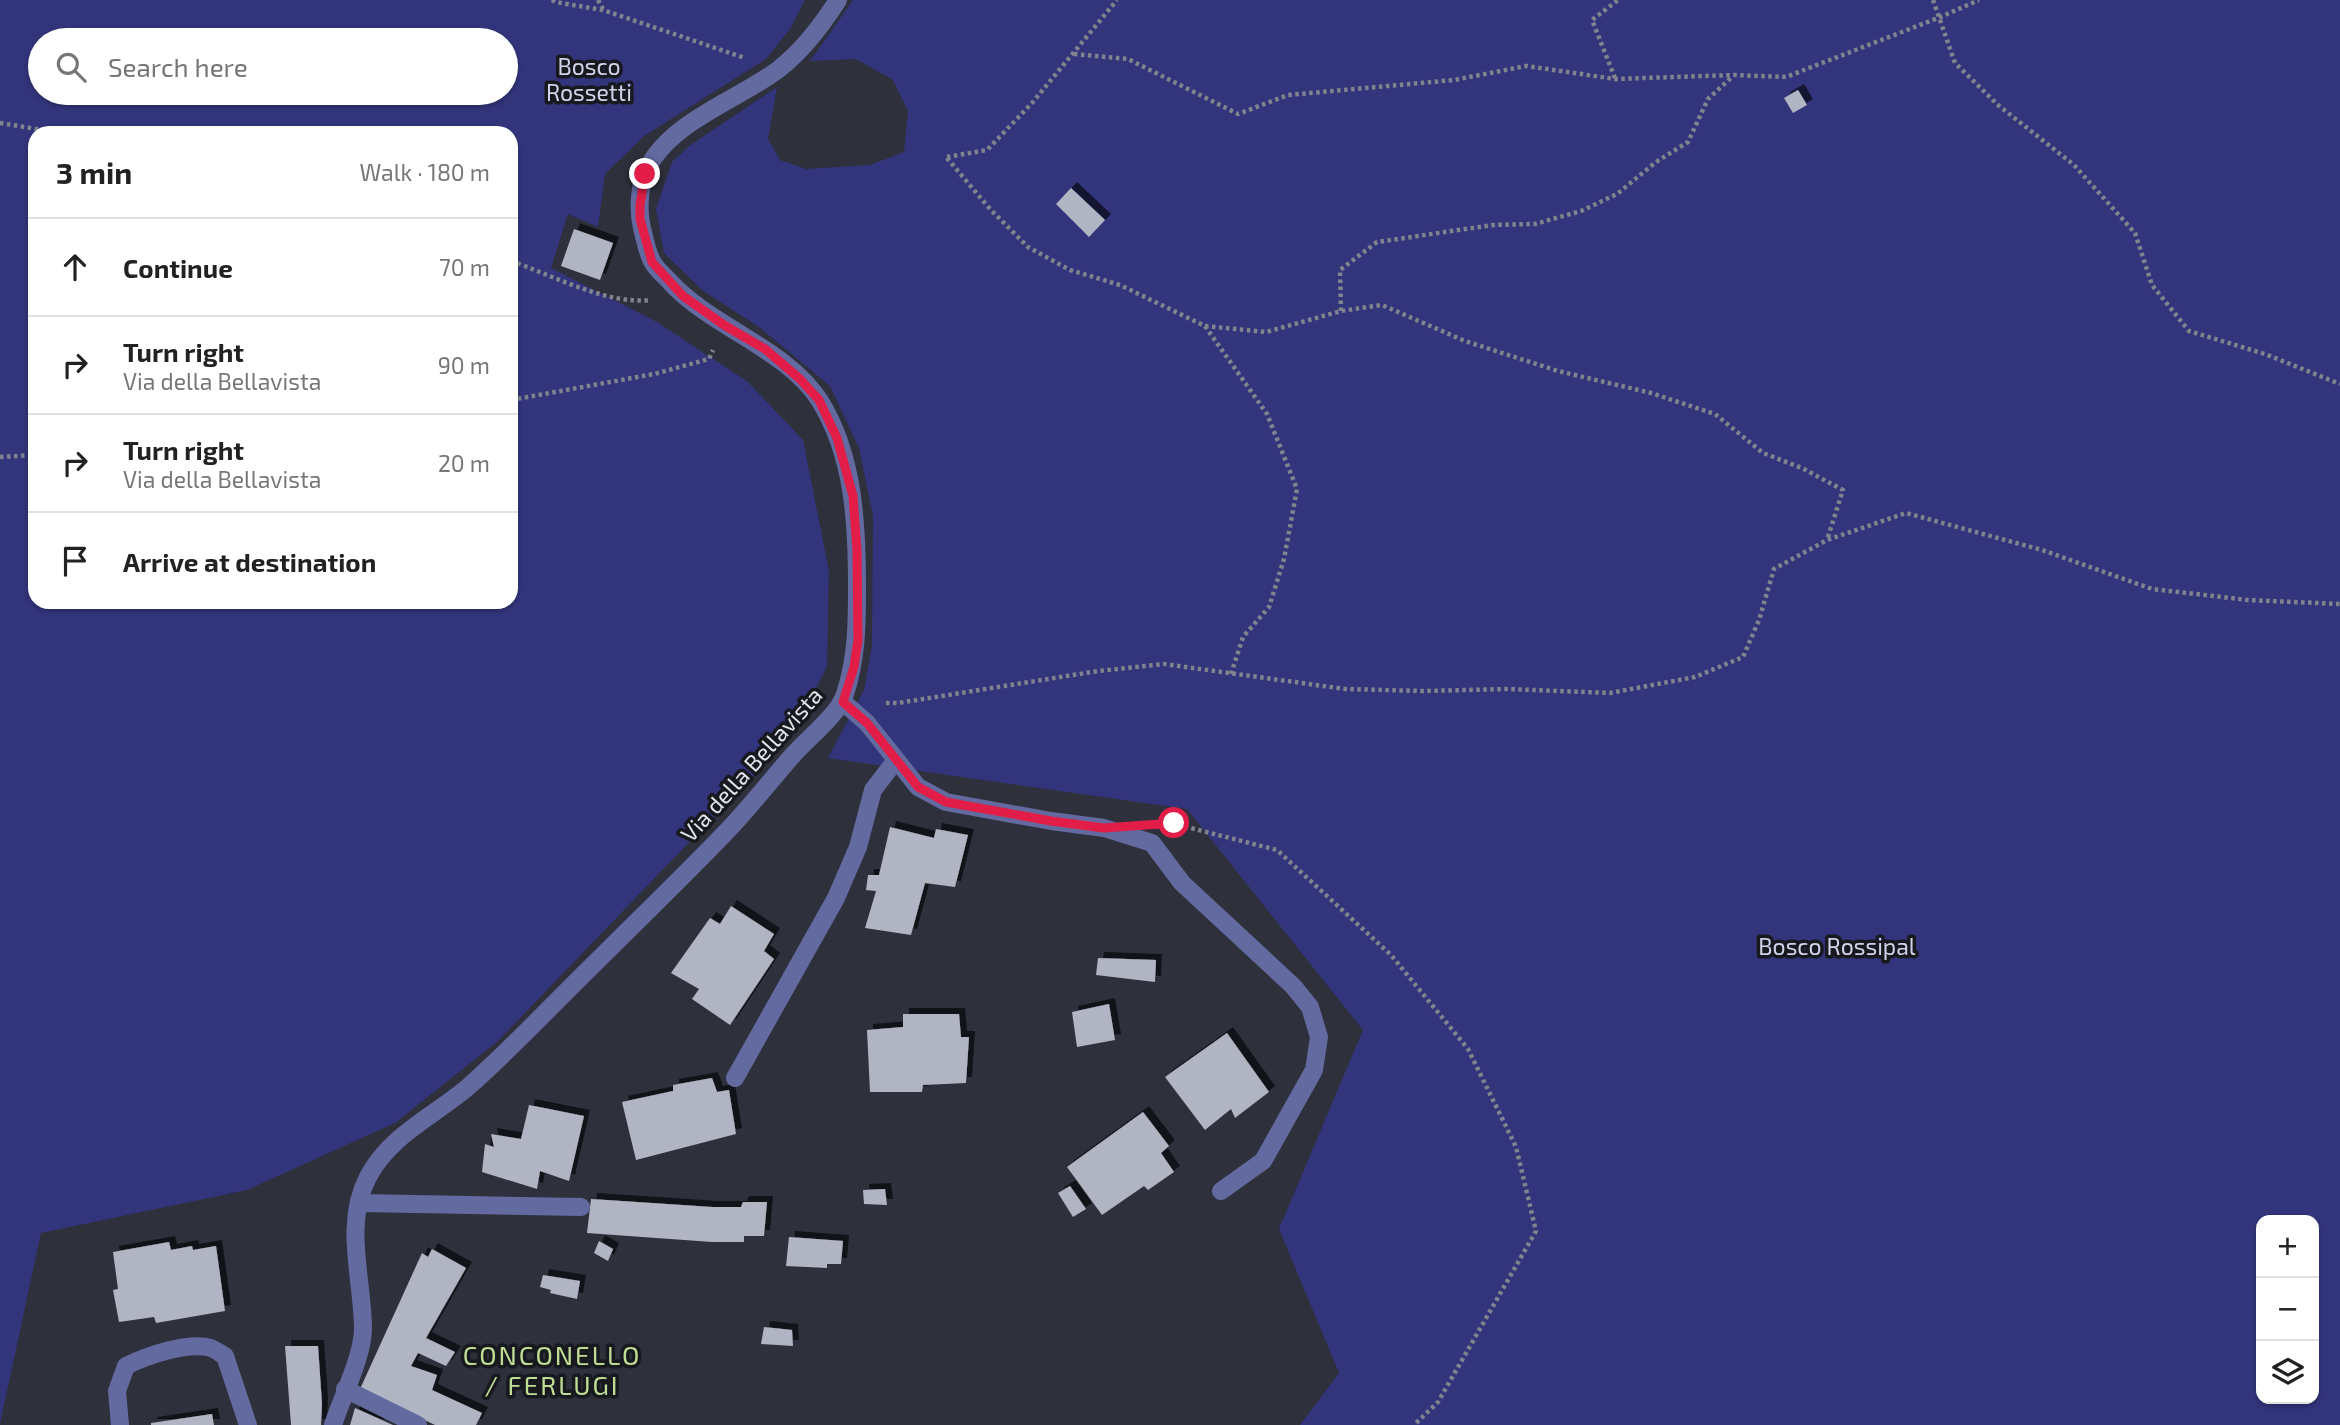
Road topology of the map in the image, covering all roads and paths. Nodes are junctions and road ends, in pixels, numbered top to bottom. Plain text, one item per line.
1 (552, 0) edge
2 (598, 0) edge
3 (838, 0) edge
4 (1117, 0) edge
5 (1618, 0) edge
6 (1933, 0) edge
7 (1979, 0) edge
8 (603, 10) junction
9 (1938, 18) junction
10 (1073, 54) junction
11 (779, 69) junction
12 (1734, 75) junction
13 (1615, 79) junction
14 (0, 123) edge
15 (28, 128) edge
16 (518, 264) edge
17 (683, 296) junction
18 (1341, 312) junction
19 (724, 325) junction
20 (1205, 326) junction
21 (2340, 384) edge
22 (518, 399) edge
23 (28, 455) edge
24 (0, 457) edge
25 (1827, 540) junction
26 (2340, 604) edge
27 (1231, 674) junction
28 (843, 702) junction
29 (896, 760) junction
30 (1162, 824) dead end
31 (735, 1078) dead end
32 (1221, 1191) dead end
33 (359, 1203) junction
34 (581, 1207) dead end
35 (345, 1389) junction
36 (120, 1425) edge
37 (248, 1425) edge
38 (333, 1425) edge
39 (418, 1425) edge
40 (1414, 1425) edge

1 - 8 path
2 - 8 path
3 - 11 street, Via della Bellavista
4 - 10 path
5 - 13 path
6 - 9 path
7 - 9 path
8 - 11 path
9 - 12 path
9 - 21 path
10 - 13 path
10 - 20 path
11 - 17 street, Via della Bellavista
12 - 13 path
12 - 18 path
14 - 15 path
16 - 17 path
17 - 19 street, Via della Bellavista
18 - 20 path
18 - 25 path
19 - 22 path
19 - 28 street, Via della Bellavista
20 - 27 path
23 - 24 path
25 - 26 path
25 - 27 path
27 - 28 path
28 - 29 street
28 - 33 street, Via della Bellavista
29 - 31 street
29 - 32 street
30 - 40 path
33 - 34 street
33 - 35 street, Via della Bellavista
35 - 38 street, Via della Bellavista
35 - 39 street
36 - 37 street

